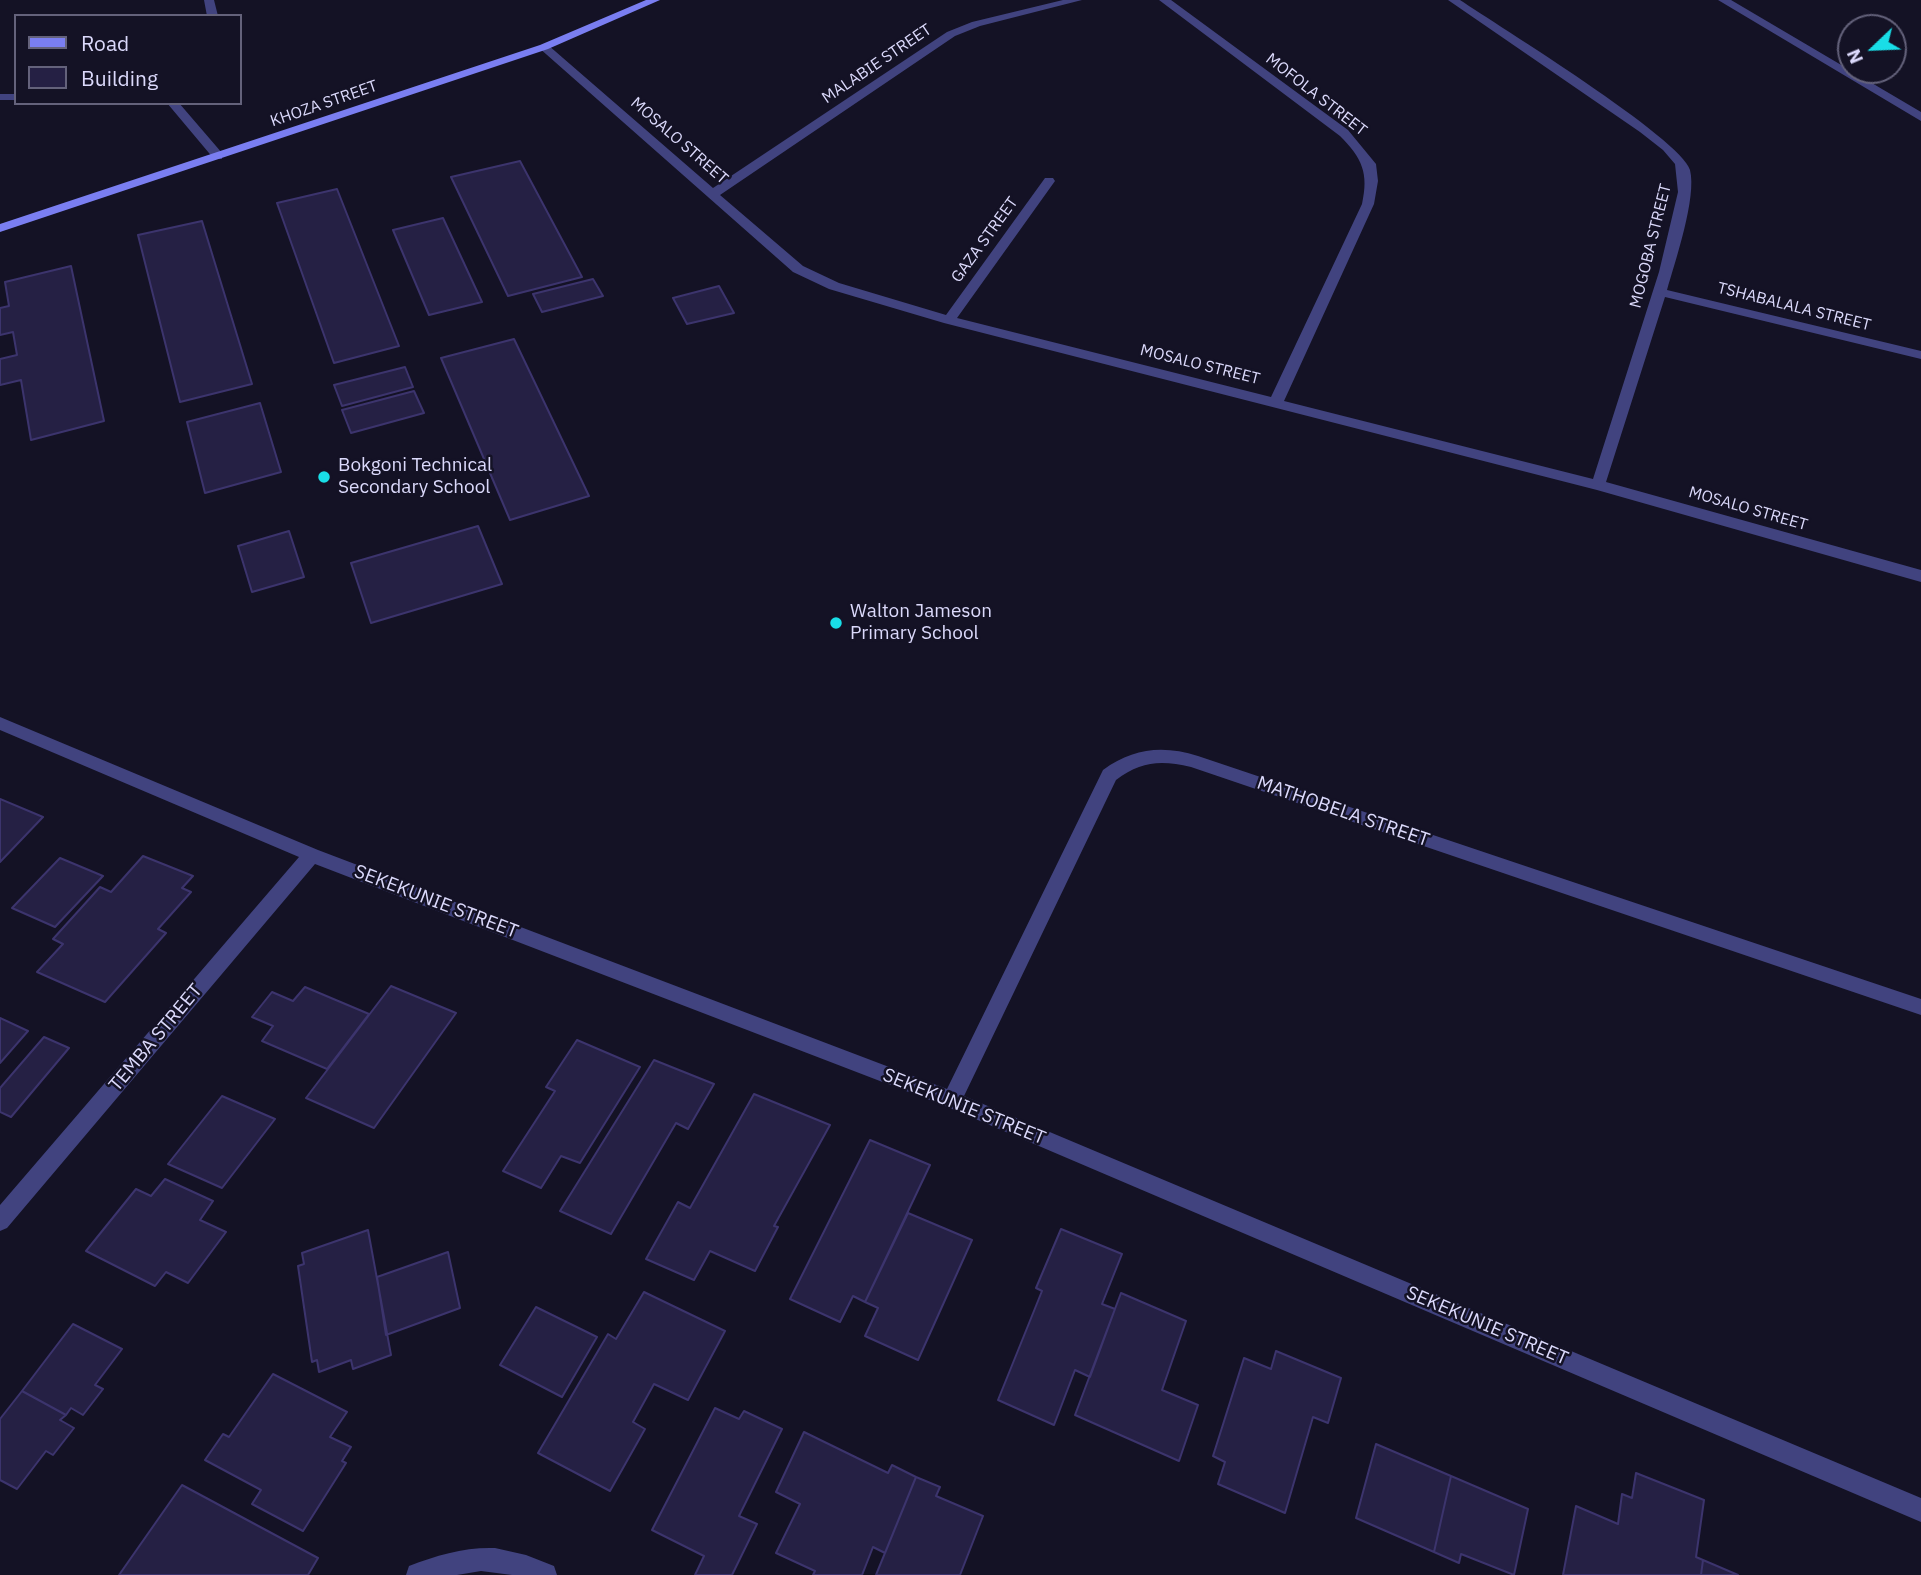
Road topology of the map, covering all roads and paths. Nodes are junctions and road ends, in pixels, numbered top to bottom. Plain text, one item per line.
1 (655, 0) edge
2 (1077, 0) edge
3 (1164, 0) edge
4 (1453, 0) edge
5 (1723, 0) edge
6 (544, 47) junction
7 (175, 105) edge
8 (1921, 117) edge
9 (218, 156) junction
10 (1049, 181) dead end
11 (713, 194) junction
12 (0, 228) edge
13 (1660, 292) junction
14 (949, 320) junction
15 (1921, 355) edge
16 (1276, 403) junction
17 (1598, 485) junction
18 (1921, 576) edge
19 (0, 723) edge
20 (313, 855) junction
21 (1921, 1007) edge
22 (952, 1100) junction
23 (0, 1221) edge
24 (1921, 1510) edge
25 (418, 1575) edge
26 (545, 1575) edge

1 - 6 street, KHOZA STREET
2 - 11 street, MALABIE STREET
3 - 16 street, MOFOLA STREET
4 - 13 street, MOGOBA STREET
5 - 8 street
6 - 9 street, KHOZA STREET
6 - 11 street, MOSALO STREET
7 - 9 street
9 - 12 street, KHOZA STREET
10 - 14 street, GAZA STREET
11 - 14 street, MOSALO STREET
13 - 15 street, TSHABALALA STREET
13 - 17 street, MOGOBA STREET
14 - 16 street, MOSALO STREET
16 - 17 street, MOSALO STREET
17 - 18 street, MOSALO STREET
19 - 20 street, SEKEKUNIE STREET
20 - 22 street, SEKEKUNIE STREET
20 - 23 street, TEMBA STREET
21 - 22 street, MATHOBELA STREET
22 - 24 street, SEKEKUNIE STREET
25 - 26 street

